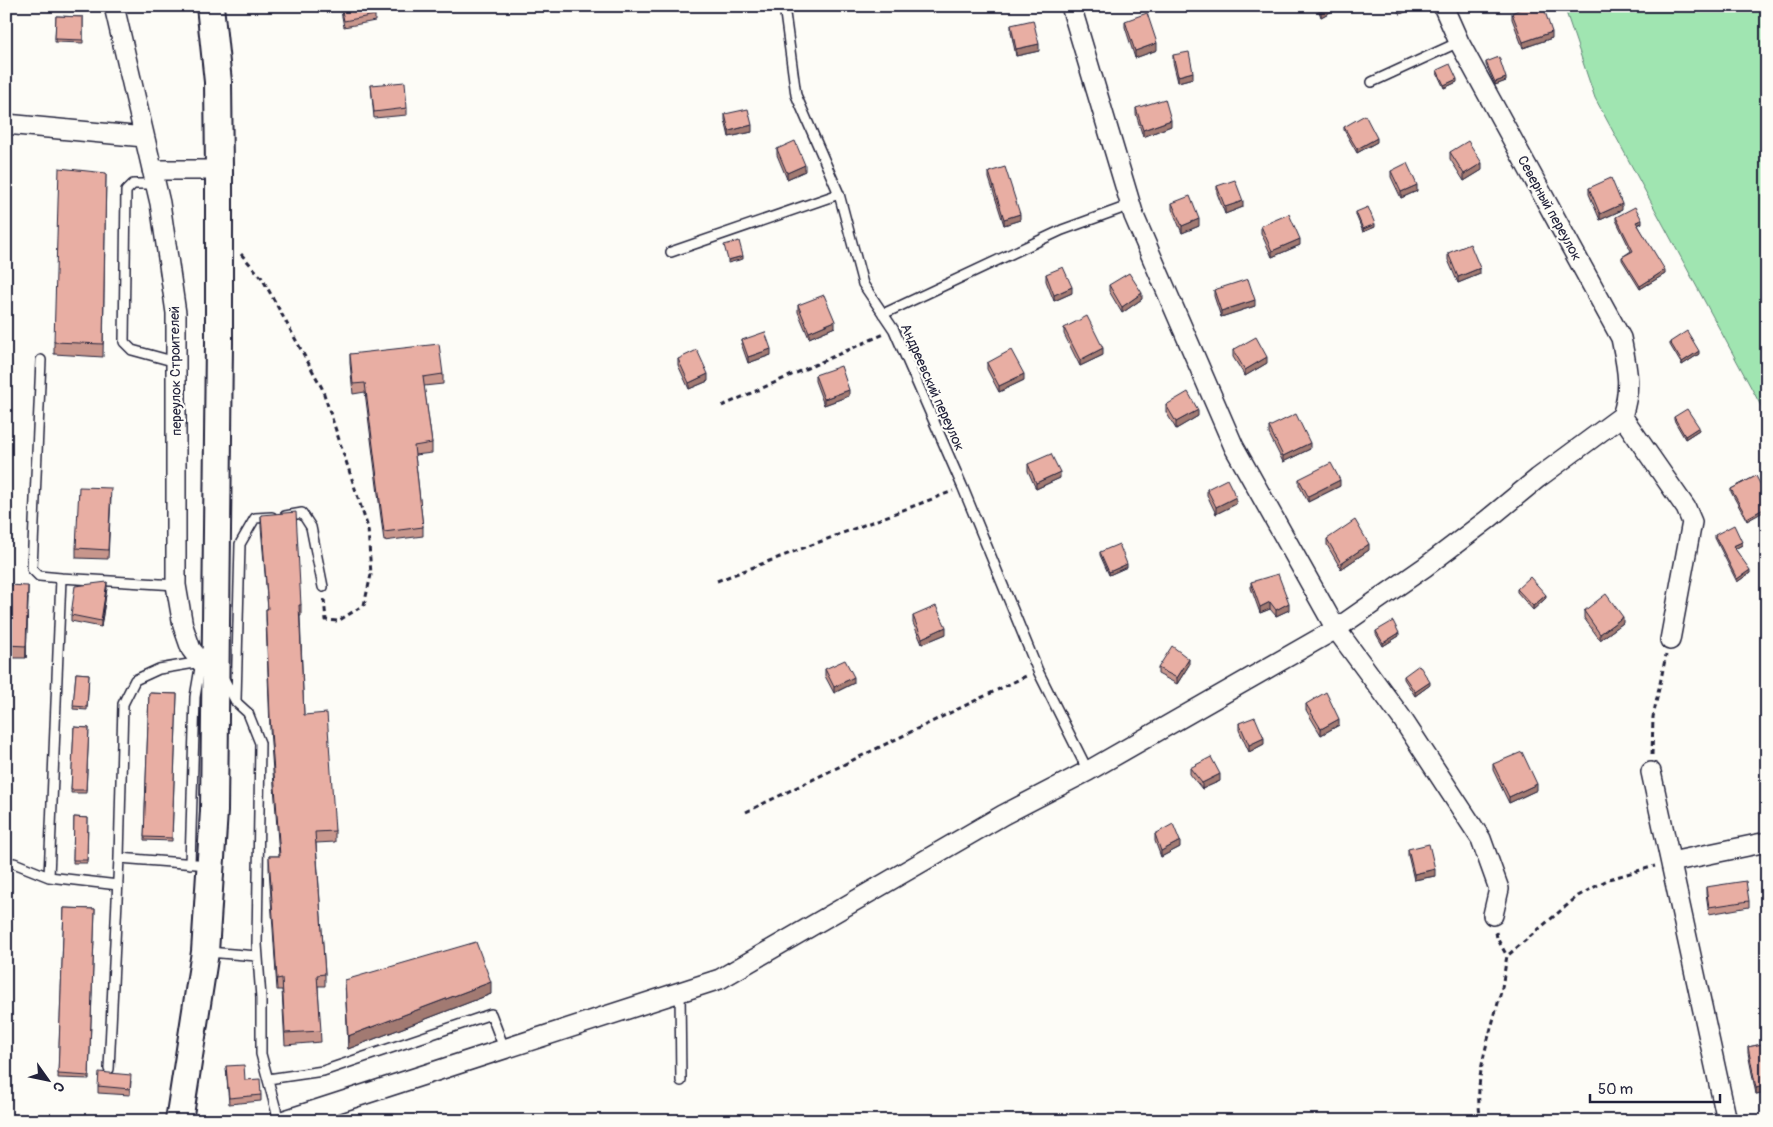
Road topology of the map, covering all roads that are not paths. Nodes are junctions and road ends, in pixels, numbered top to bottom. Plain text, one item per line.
1 (114, 6) edge
2 (210, 6) edge
3 (784, 6) edge
4 (1072, 6) edge
5 (1444, 6) edge
6 (1459, 42) junction
7 (1372, 82) dead end
8 (6, 124) edge
9 (144, 137) junction
10 (219, 170) junction
11 (154, 177) junction
12 (839, 194) junction
13 (1131, 205) junction
14 (671, 252) dead end
15 (883, 314) junction
16 (41, 360) dead end
17 (176, 362) junction
18 (1622, 416) junction
19 (61, 578) junction
20 (176, 585) junction
21 (323, 587) road end
22 (1336, 629) junction
23 (1670, 640) road end
24 (208, 663) junction
25 (236, 702) junction
26 (1088, 771) junction
27 (1651, 772) road end
28 (1767, 842) edge
29 (119, 858) junction
30 (1670, 862) junction
31 (6, 863) edge
32 (200, 864) junction
33 (49, 878) junction
34 (118, 885) junction
35 (1493, 915) road end
36 (205, 952) junction
37 (257, 956) junction
38 (680, 992) junction
39 (504, 1048) junction
40 (109, 1069) dead end
41 (268, 1079) junction
42 (682, 1081) dead end
43 (179, 1121) edge
44 (280, 1121) edge
45 (1727, 1121) edge

1 - 9 street, переулок Строителей
2 - 10 main road
3 - 12 lane, Андреевский переулок
4 - 13 street
5 - 6 street, Северный переулок
6 - 7 lane
6 - 18 street, Северный переулок
8 - 9 street
9 - 11 street, переулок Строителей
10 - 11 street
10 - 24 main road
11 - 17 street, переулок Строителей
11 - 17 lane
12 - 14 lane
12 - 15 lane, Андреевский переулок
13 - 15 lane
13 - 22 street
15 - 26 lane, Андреевский переулок
16 - 19 lane
17 - 20 street, переулок Строителей
18 - 22 street
18 - 23 street
19 - 20 lane
19 - 33 lane
20 - 24 street, переулок Строителей
21 - 25 lane
22 - 26 street
22 - 35 street
24 - 25 lane
24 - 29 lane
24 - 32 main road
25 - 37 lane
26 - 38 street
27 - 30 street
28 - 30 street
29 - 32 lane
29 - 34 lane
30 - 45 street
31 - 33 lane
32 - 36 main road
33 - 34 lane
34 - 40 lane
36 - 37 lane
36 - 43 main road
37 - 41 lane
38 - 39 street
38 - 42 lane
39 - 41 lane
39 - 44 street
41 - 44 lane

